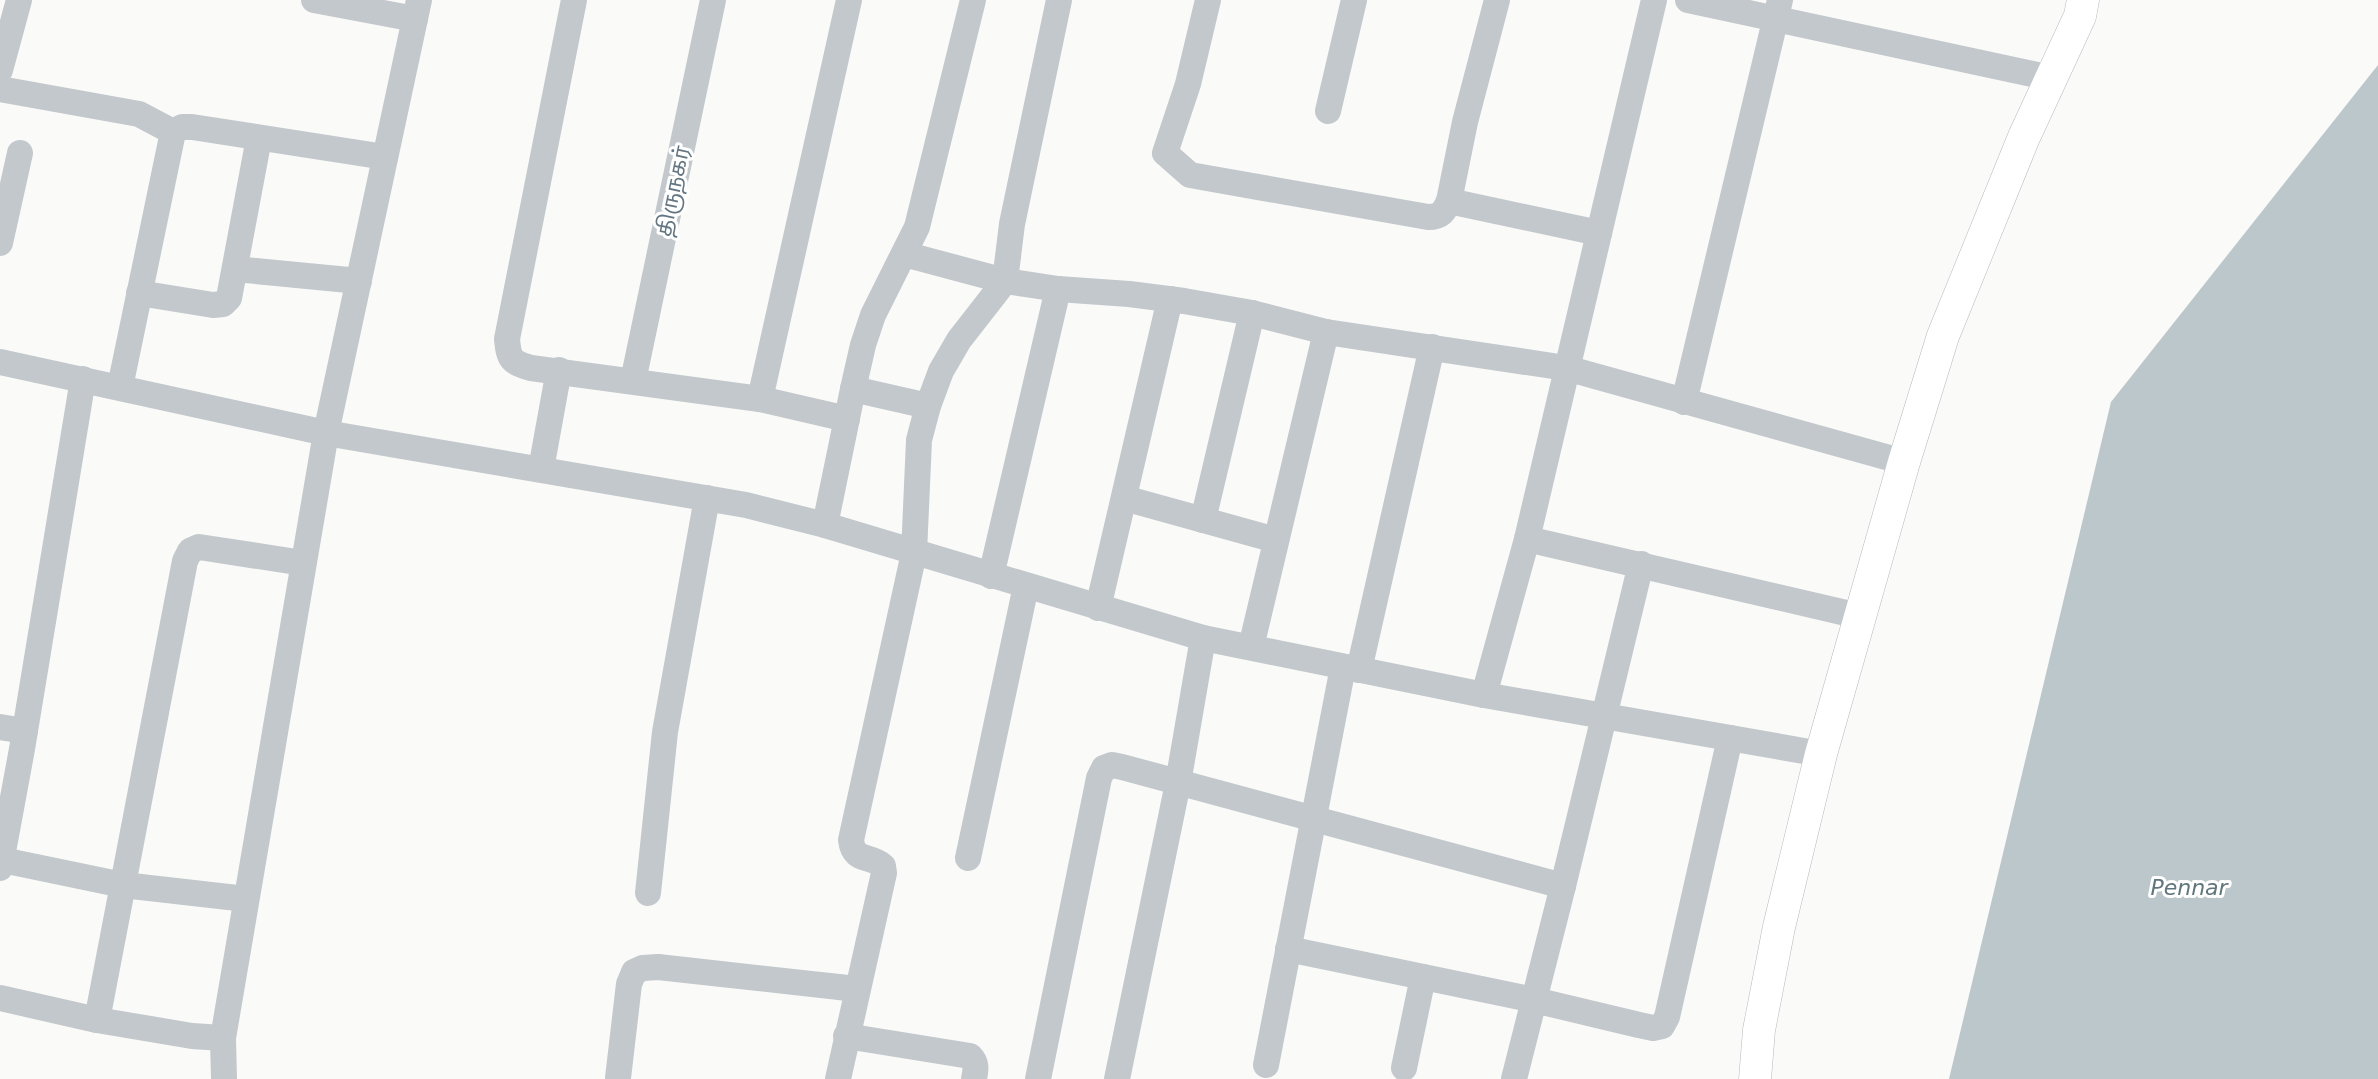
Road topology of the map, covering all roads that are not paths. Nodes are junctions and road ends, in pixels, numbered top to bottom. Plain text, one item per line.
1 (19, 0) edge
2 (314, 0) edge
3 (574, 0) edge
4 (713, 0) edge
5 (849, 0) edge
6 (974, 0) edge
7 (1059, 0) edge
8 (1208, 0) edge
9 (1354, 0) edge
10 (1497, 0) edge
11 (1654, 0) edge
12 (1688, 0) edge
13 (2083, 0) edge
14 (417, 10) edge
15 (1778, 10) edge
16 (0, 70) edge
17 (2051, 78) junction
18 (0, 88) edge
19 (1328, 111) dead end
20 (173, 132) junction
21 (259, 138) junction
22 (20, 153) dead end
23 (385, 157) junction
24 (1449, 201) junction
25 (1599, 233) junction
26 (0, 243) edge
27 (904, 254) junction
28 (235, 269) junction
29 (359, 281) junction
30 (1005, 281) junction
31 (1058, 289) junction
32 (139, 292) junction
33 (1170, 300) junction
34 (1252, 314) junction
35 (1326, 332) junction
36 (1432, 348) junction
37 (0, 362) edge
38 (1566, 368) junction
39 (559, 370) junction
40 (83, 379) junction
41 (633, 381) junction
42 (120, 387) junction
43 (853, 389) junction
44 (760, 399) junction
45 (1684, 402) junction
46 (928, 406) junction
47 (847, 419) junction
48 (326, 433) junction
49 (1904, 462) junction
50 (542, 469) junction
51 (707, 498) junction
52 (1124, 498) junction
53 (1203, 520) junction
54 (825, 525) junction
55 (1527, 539) junction
56 (1276, 540) junction
57 (914, 553) junction
58 (303, 563) junction
59 (1641, 564) junction
60 (991, 576) junction
61 (1026, 586) junction
62 (1098, 608) junction
63 (1859, 616) junction
64 (1203, 638) junction
65 (1251, 647) junction
66 (1351, 668) junction
67 (1484, 695) junction
68 (1604, 716) junction
69 (0, 727) edge
70 (25, 731) junction
71 (1730, 738) junction
72 (1821, 754) junction
73 (1178, 783) junction
74 (1313, 820) junction
75 (968, 858) dead end
76 (1, 864) edge
77 (123, 885) junction
78 (1563, 886) junction
79 (648, 893) dead end
80 (246, 899) junction
81 (1288, 949) junction
82 (1423, 977) junction
83 (857, 989) junction
84 (0, 998) edge
85 (1534, 1000) junction
86 (97, 1020) junction
87 (846, 1036) junction
88 (223, 1038) junction
89 (1266, 1065) dead end
90 (1404, 1068) dead end
91 (618, 1078) edge
92 (224, 1079) edge
93 (838, 1079) edge
94 (974, 1079) edge
95 (1038, 1079) edge
96 (1117, 1079) edge
97 (1514, 1079) edge
98 (1755, 1079) edge

1 - 16 street
2 - 14 street
3 - 39 street
4 - 41 street, திருநகர்
5 - 44 street
6 - 27 street
7 - 30 street
8 - 24 street
9 - 19 street
10 - 24 street
11 - 25 street
12 - 15 street
13 - 17 main road
14 - 23 street
15 - 17 street
15 - 45 street
17 - 49 main road
18 - 20 street
20 - 21 street
20 - 32 street
21 - 23 street
21 - 28 street
22 - 26 street
23 - 29 street
24 - 25 street
25 - 38 street
27 - 30 street
27 - 43 street
28 - 29 street
28 - 32 street
29 - 48 street
30 - 31 street
30 - 46 street
31 - 33 street
31 - 60 street
32 - 42 street
33 - 34 street
33 - 52 street
34 - 35 street
34 - 53 street
35 - 36 street
35 - 56 street
36 - 38 street
36 - 66 street
37 - 40 street
38 - 45 street
38 - 55 street
39 - 41 street
39 - 50 street
40 - 42 street
40 - 70 street
41 - 44 street
42 - 48 street
43 - 46 street
43 - 47 street
44 - 47 street
45 - 49 street
46 - 57 street
47 - 54 street
48 - 50 street
48 - 58 street
49 - 63 main road
50 - 51 street
51 - 54 street
51 - 79 street
52 - 53 street
52 - 62 street
53 - 56 street
54 - 57 street
55 - 59 street
55 - 67 street
56 - 65 street
57 - 60 street
57 - 83 street
58 - 77 street
58 - 80 street
59 - 63 street
59 - 68 street
60 - 61 street
61 - 62 street
61 - 75 street
62 - 64 street
63 - 72 main road
64 - 65 street
64 - 73 street
65 - 66 street
66 - 67 street
66 - 74 street
67 - 68 street
68 - 71 street
68 - 78 street
69 - 70 street
70 - 76 street
71 - 72 street
71 - 85 street
72 - 98 main road
73 - 74 street
73 - 95 street
73 - 96 street
74 - 78 street
74 - 81 street
76 - 77 street
77 - 80 street
77 - 86 street
78 - 85 street
80 - 88 street
81 - 82 street
81 - 89 street
82 - 85 street
82 - 90 street
83 - 87 street
83 - 91 street
84 - 86 street
85 - 97 street
86 - 88 street
87 - 93 street
87 - 94 street
88 - 92 street

